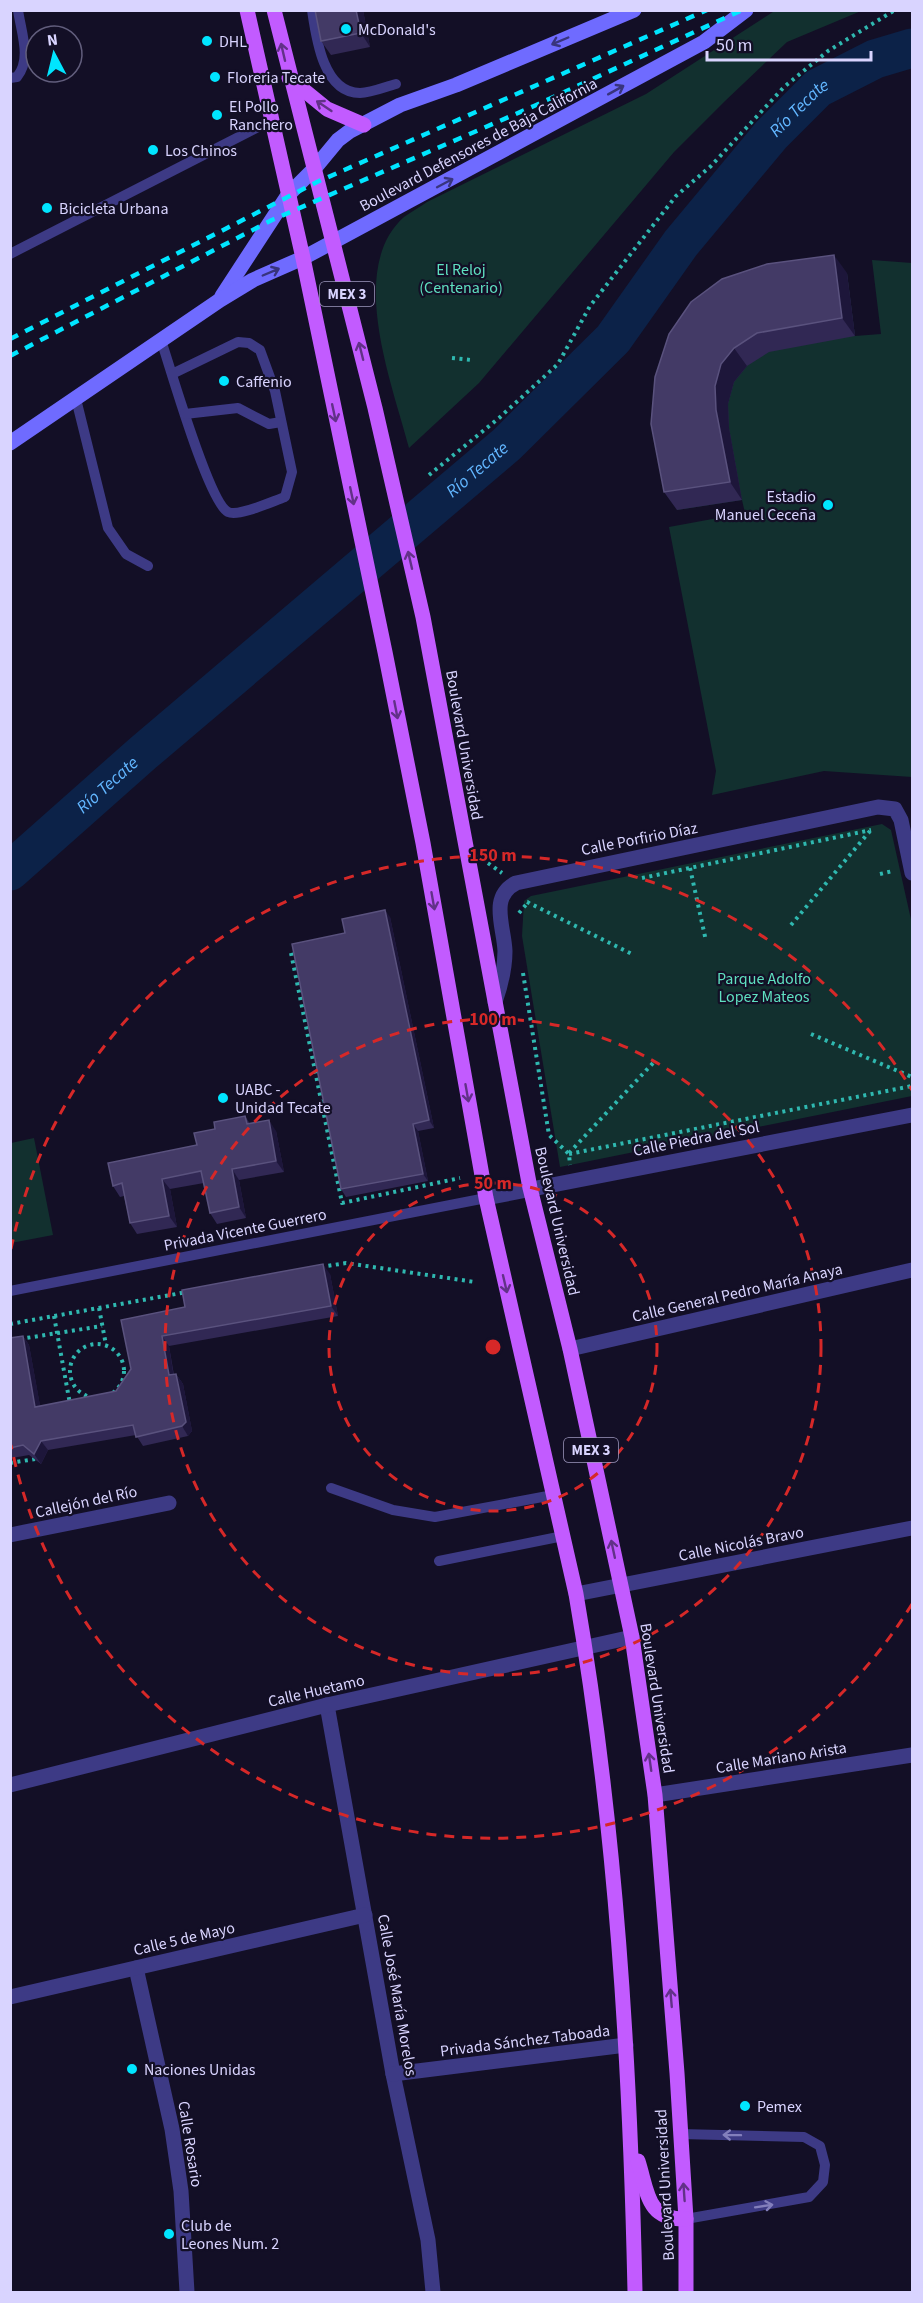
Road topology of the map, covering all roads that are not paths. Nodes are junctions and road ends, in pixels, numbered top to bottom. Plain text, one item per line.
1 (18, 10) edge
2 (247, 10) edge
3 (273, 10) edge
4 (312, 10) edge
5 (634, 10) edge
6 (746, 10) edge
7 (10, 78) edge
8 (290, 78) junction
9 (396, 84) dead end
10 (272, 120) junction
11 (364, 124) junction
12 (314, 169) junction
13 (288, 195) junction
14 (333, 242) junction
15 (10, 254) edge
16 (303, 258) junction
17 (220, 300) junction
18 (161, 340) junction
19 (172, 374) junction
20 (76, 399) junction
21 (185, 414) junction
22 (281, 422) junction
23 (10, 443) edge
24 (148, 566) dead end
25 (912, 873) edge
26 (495, 1002) junction
27 (912, 1115) edge
28 (530, 1188) junction
29 (486, 1198) junction
30 (912, 1270) edge
31 (10, 1291) edge
32 (570, 1349) junction
33 (331, 1488) dead end
34 (553, 1495) junction
35 (169, 1503) dead end
36 (912, 1528) edge
37 (10, 1535) edge
38 (563, 1536) junction
39 (439, 1561) dead end
40 (621, 1585) junction
41 (576, 1594) junction
42 (632, 1637) junction
43 (586, 1649) junction
44 (327, 1705) junction
45 (912, 1755) edge
46 (10, 1785) edge
47 (655, 1795) junction
48 (365, 1915) junction
49 (136, 1968) junction
50 (10, 1997) edge
51 (626, 2045) junction
52 (393, 2074) junction
53 (680, 2134) junction
54 (632, 2141) junction
55 (686, 2219) junction
56 (187, 2292) edge
57 (433, 2292) edge
58 (635, 2292) edge
59 (686, 2292) edge

1 - 7 lane
2 - 10 main road, MEX 3
8 -> 3 main road, MEX 3
4 - 9 lane
5 -> 11 main road, Boulevard Defensores de Baja California
14 -> 6 main road, Boulevard Defensores de Baja California
11 -> 8 main road
8 - 12 main road, MEX 3
10 - 13 main road, MEX 3
10 - 15 lane
11 - 12 main road, Boulevard Defensores de Baja California
12 - 13 main road, Boulevard Defensores de Baja California
12 - 14 main road, Boulevard Universidad / MEX 3
13 - 16 main road, Boulevard Universidad / MEX 3
13 - 17 main road, Boulevard Defensores de Baja California
14 - 16 main road, Boulevard Defensores de Baja California
26 -> 14 main road, Boulevard Universidad / MEX 3
17 -> 16 main road, Boulevard Defensores de Baja California
16 -> 29 main road, Boulevard Universidad / MEX 3
17 - 18 main road, Boulevard Defensores de Baja California
18 - 19 lane
18 - 20 main road, Boulevard Defensores de Baja California
19 - 21 lane
19 - 22 lane
20 - 23 main road, Boulevard Defensores de Baja California
20 - 24 lane
21 - 22 lane
21 - 22 lane
25 - 26 street, Calle Porfirio Díaz
26 - 28 main road, Boulevard Universidad / MEX 3
27 - 28 street, Calle Piedra del Sol
28 - 29 street, Calle Piedra del Sol
28 - 32 main road, Boulevard Universidad / MEX 3
29 - 31 lane, Privada Vicente Guerrero
29 -> 34 main road, Boulevard Universidad / MEX 3
30 - 32 street, Calle General Pedro María Anaya
40 -> 32 main road, Boulevard Universidad / MEX 3
33 - 34 lane
34 - 38 main road, Boulevard Universidad / MEX 3
35 - 37 street, Callejón del Río
36 - 40 street, Calle Nicolás Bravo
38 - 39 lane
38 - 41 main road, Boulevard Universidad / MEX 3
40 - 41 street, Calle Nicolás Bravo
40 - 42 main road, Boulevard Universidad / MEX 3
41 - 43 main road, Boulevard Universidad / MEX 3
42 - 43 street, Calle Huetamo
47 -> 42 main road, Boulevard Universidad / MEX 3
43 - 44 street, Calle Huetamo
43 - 51 main road, Boulevard Universidad / MEX 3
44 - 46 street, Calle Huetamo
44 - 48 street, Calle José María Morelos
45 - 47 street, Calle Mariano Arista
53 -> 47 main road, Boulevard Universidad / MEX 3
48 - 49 street, Calle 5 de Mayo
48 - 52 street, Calle José María Morelos
49 - 50 street, Calle 5 de Mayo
49 - 56 street, Calle Rosario
51 - 52 street, Privada Sánchez Taboada
51 - 54 main road, Boulevard Universidad / MEX 3
52 - 57 street, Calle José María Morelos
55 -> 53 main road, Boulevard Universidad / MEX 3
55 -> 53 lane
54 - 55 main road
54 - 58 main road, Boulevard Universidad / MEX 3
55 - 59 main road, Boulevard Universidad / MEX 3

